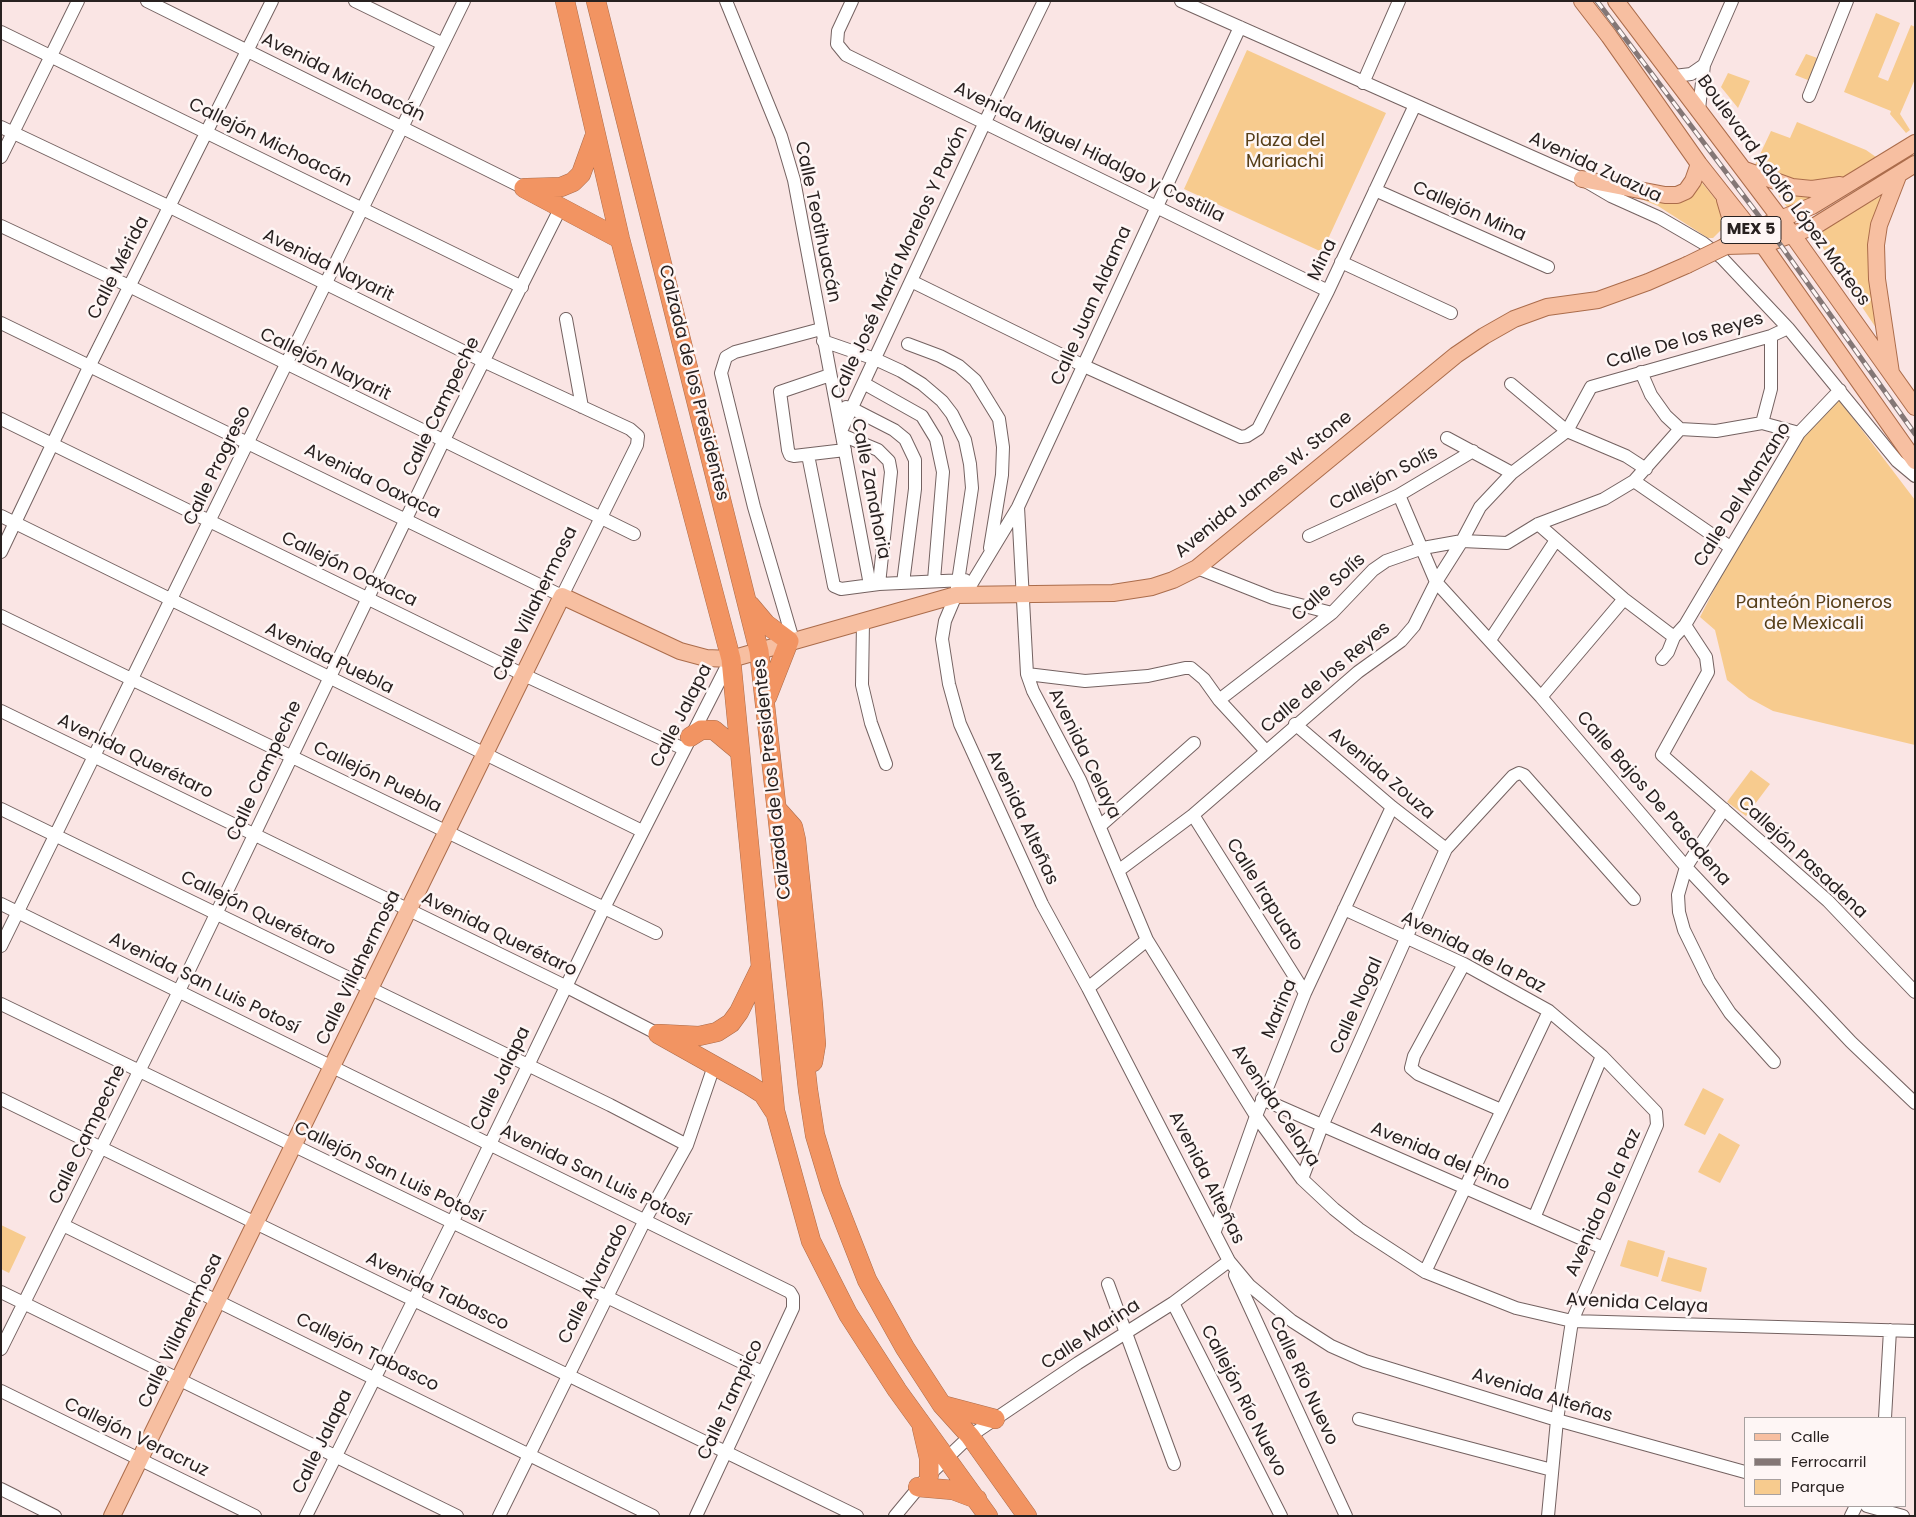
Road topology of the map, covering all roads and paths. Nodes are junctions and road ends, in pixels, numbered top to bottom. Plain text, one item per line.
1 (78, 1) edge
2 (147, 1) edge
3 (272, 1) edge
4 (355, 1) edge
5 (464, 1) edge
6 (565, 1) edge
7 (596, 1) edge
8 (726, 1) edge
9 (852, 1) edge
10 (1044, 1) edge
11 (1180, 1) edge
12 (1399, 1) edge
13 (1582, 1) edge
14 (1616, 1) edge
15 (1732, 1) edge
16 (1847, 1) edge
17 (1240, 27) junction
18 (1, 32) edge
19 (442, 44) junction
20 (248, 51) junction
21 (50, 56) junction
22 (1704, 65) junction
23 (1674, 76) junction
24 (1364, 83) junction
25 (1809, 96) dead end
26 (1415, 105) junction
27 (1699, 109) junction
28 (985, 122) junction
29 (403, 126) junction
30 (1, 127) edge
31 (208, 132) junction
32 (13, 133) junction
33 (594, 137) junction
34 (1915, 143) edge
35 (1, 157) edge
36 (1699, 164) junction
37 (1915, 164) edge
38 (1744, 170) junction
39 (1898, 176) junction
40 (1582, 179) junction
41 (1854, 182) junction
42 (524, 188) junction
43 (1375, 190) junction
44 (1723, 195) junction
45 (1157, 206) junction
46 (170, 207) junction
47 (362, 208) junction
48 (560, 209) junction
49 (1781, 219) junction
50 (1, 226) edge
51 (1752, 231) junction
52 (1792, 234) junction
53 (620, 239) junction
54 (1727, 245) junction
55 (1763, 245) junction
56 (1342, 262) junction
57 (1548, 267) dead end
58 (911, 281) junction
59 (327, 285) junction
60 (130, 286) junction
61 (522, 287) junction
62 (1328, 291) junction
63 (1451, 314) dead end
64 (566, 318) dead end
65 (1, 322) edge
66 (1788, 328) junction
67 (822, 335) junction
68 (1771, 336) junction
69 (908, 344) dead end
70 (875, 359) junction
71 (483, 361) junction
72 (90, 365) junction
73 (286, 365) junction
74 (1084, 366) junction
75 (1641, 372) junction
76 (1891, 375) junction
77 (830, 376) junction
78 (864, 384) junction
79 (1511, 384) dead end
80 (1591, 387) joint
81 (1840, 390) junction
82 (582, 407) junction
83 (1915, 407) edge
84 (836, 408) junction
85 (853, 409) junction
86 (1, 419) edge
87 (1762, 422) junction
88 (1680, 429) junction
89 (1567, 431) junction
90 (842, 433) junction
91 (1799, 433) junction
92 (638, 436) joint
93 (1447, 438) dead end
94 (443, 442) junction
95 (53, 443) junction
96 (248, 444) junction
97 (845, 450) junction
98 (1473, 451) junction
99 (808, 455) junction
100 (1915, 461) edge
101 (1646, 469) junction
102 (1512, 473) junction
103 (1915, 476) edge
104 (1634, 481) junction
105 (1399, 495) junction
106 (1018, 508) junction
107 (1, 516) edge
108 (600, 518) junction
109 (405, 520) junction
110 (211, 521) junction
111 (15, 523) junction
112 (1538, 524) junction
113 (634, 534) dead end
114 (1309, 536) dead end
115 (1556, 540) junction
116 (1462, 541) junction
117 (1730, 547) junction
118 (1423, 548) junction
119 (1, 552) edge
120 (989, 553) junction
121 (1196, 568) junction
122 (934, 580) junction
123 (1436, 582) junction
124 (903, 583) junction
125 (874, 584) junction
126 (963, 587) junction
127 (1022, 595) junction
128 (562, 596) junction
129 (367, 598) junction
130 (1624, 598) junction
131 (171, 600) junction
132 (748, 602) junction
133 (1332, 613) junction
134 (1, 616) edge
135 (863, 622) junction
136 (1685, 625) junction
137 (1674, 637) junction
138 (791, 640) junction
139 (1490, 640) junction
140 (759, 651) junction
141 (731, 659) junction
142 (1662, 659) dead end
143 (1026, 674) junction
144 (524, 675) junction
145 (328, 678) junction
146 (133, 680) junction
147 (1541, 697) junction
148 (1219, 700) junction
149 (765, 702) junction
150 (1, 711) edge
151 (1295, 724) junction
152 (687, 743) junction
153 (1194, 743) dead end
154 (738, 750) junction
155 (1266, 751) junction
156 (485, 754) junction
157 (291, 755) junction
158 (95, 757) junction
159 (886, 764) dead end
160 (1392, 807) junction
161 (1, 809) edge
162 (1724, 809) junction
163 (1193, 814) junction
164 (1100, 826) junction
165 (642, 831) junction
166 (447, 832) junction
167 (56, 836) junction
168 (254, 836) junction
169 (1446, 849) junction
170 (1686, 867) junction
171 (1118, 871) junction
172 (1634, 899) dead end
173 (1, 904) edge
174 (604, 908) junction
175 (1344, 908) junction
176 (409, 911) junction
177 (18, 912) junction
178 (215, 914) junction
179 (656, 933) dead end
180 (1407, 938) junction
181 (1147, 940) junction
182 (1, 946) edge
183 (1464, 964) junction
184 (761, 968) junction
185 (565, 986) junction
186 (1088, 988) junction
187 (372, 989) junction
188 (179, 991) junction
189 (1915, 992) edge
190 (1305, 993) junction
191 (1, 1004) edge
192 (1549, 1011) junction
193 (658, 1034) junction
194 (1602, 1056) junction
195 (1774, 1062) dead end
196 (527, 1065) junction
197 (714, 1066) junction
198 (332, 1067) junction
199 (138, 1072) junction
200 (1, 1099) edge
201 (1262, 1099) junction
202 (1915, 1103) edge
203 (1501, 1110) junction
204 (775, 1111) junction
205 (1256, 1116) junction
206 (1657, 1125) joint
207 (1322, 1126) junction
208 (490, 1143) junction
209 (687, 1145) junction
210 (295, 1146) junction
211 (101, 1148) junction
212 (1302, 1179) junction
213 (1465, 1187) junction
214 (1534, 1218) junction
215 (646, 1220) junction
216 (256, 1223) junction
217 (452, 1223) junction
218 (63, 1225) junction
219 (1215, 1231) junction
220 (1603, 1248) junction
221 (1228, 1261) junction
222 (1425, 1272) junction
223 (1108, 1284) dead end
224 (1, 1292) edge
225 (607, 1297) junction
226 (793, 1297) joint
227 (219, 1300) junction
228 (413, 1300) junction
229 (1173, 1303) junction
230 (24, 1304) junction
231 (1572, 1321) junction
232 (1890, 1330) junction
233 (1915, 1331) edge
234 (1126, 1333) junction
235 (1, 1349) edge
236 (762, 1372) junction
237 (568, 1374) junction
238 (375, 1377) junction
239 (180, 1380) junction
240 (1, 1392) edge
241 (942, 1405) junction
242 (1884, 1417) edge
243 (995, 1419) junction
244 (1359, 1419) dead end
245 (1557, 1420) junction
246 (921, 1422) junction
247 (970, 1436) junction
248 (726, 1452) junction
249 (530, 1454) junction
250 (336, 1456) junction
251 (947, 1457) junction
252 (141, 1459) junction
253 (1174, 1464) dead end
254 (1552, 1470) junction
255 (1744, 1472) edge
256 (924, 1481) junction
257 (1, 1489) edge
258 (977, 1499) junction
259 (1871, 1507) edge
260 (55, 1516) edge
261 (112, 1516) edge
262 (255, 1516) edge
263 (306, 1516) edge
264 (457, 1516) edge
265 (498, 1516) edge
266 (653, 1516) edge
267 (696, 1516) edge
268 (857, 1516) edge
269 (895, 1516) edge
270 (988, 1516) edge
271 (1027, 1516) edge
272 (1281, 1516) edge
273 (1346, 1516) edge
274 (1548, 1516) edge
275 (1903, 1516) edge

1 - 21 street
2 - 20 street, Avenida Michoacán
3 - 20 street, Calle Mérida
4 - 19 street
5 - 19 street, Calle Progreso
6 - 33 highway, Calzada de los Presidentes
7 - 132 highway, Calzada de los Presidentes
8 - 67 street, Calle Teotihuacán
9 - 28 street, Avenida Miguel Hidalgo y Costilla
10 - 28 street, Calle José María Morelos Y Pavón
11 - 17 street, Avenida Zuazua
12 - 24 street
13 - 36 main road, MEX 5
14 - 23 main road, Boulevard Adolfo López Mateos / MEX 5
15 - 22 street
16 - 25 street
17 - 24 street, Avenida Zuazua
17 - 45 street, Calle Juan Aldama
18 - 21 street, Callejón Michoacán
19 - 29 street, Calle Progreso
20 - 29 street, Avenida Michoacán
20 - 31 street, Calle Mérida
21 - 31 street, Callejón Michoacán
21 - 32 street
22 - 23 street
22 - 27 street
23 - 27 main road, Boulevard Adolfo López Mateos / MEX 5
24 - 26 street, Avenida Zuazua
26 - 40 street, Avenida Zuazua
26 - 43 street, Mina
27 - 38 main road, Boulevard Adolfo López Mateos / MEX 5
28 - 45 street, Avenida Miguel Hidalgo y Costilla
28 - 58 street, Calle José María Morelos Y Pavón
29 - 42 street, Avenida Michoacán
29 - 47 street, Calle Progreso
30 - 32 street, Avenida Nayarit
31 - 46 street, Calle Mérida
31 - 47 street, Callejón Michoacán
32 - 35 street
32 - 46 street, Avenida Nayarit
33 - 42 highway
33 - 53 highway, Calzada de los Presidentes
34 - 41 main road, Avenida James W. Stone
36 - 40 main road
36 - 44 main road, MEX 5
37 - 39 main road, Avenida James W. Stone
38 - 41 main road
38 - 49 main road, Boulevard Adolfo López Mateos / MEX 5
39 - 52 main road, Avenida James W. Stone
39 - 76 main road
40 - 66 street, Avenida Zuazua
41 - 49 main road, Avenida James W. Stone
42 - 48 highway
43 - 56 street, Mina
43 - 57 street, Callejón Mina
44 - 51 main road, MEX 5
44 - 54 main road
45 - 62 street, Avenida Miguel Hidalgo y Costilla
45 - 74 street, Calle Juan Aldama
46 - 59 street, Avenida Nayarit
46 - 60 street, Calle Mérida
47 - 59 street, Calle Progreso
47 - 61 street, Callejón Michoacán
48 - 53 highway
48 - 61 street, Calle Campeche
49 - 51 main road, Avenida James W. Stone
49 - 52 main road, Boulevard Adolfo López Mateos / MEX 5
50 - 60 street, Callejón Nayarit
51 - 54 main road, Avenida James W. Stone
51 - 55 main road, MEX 5
52 - 55 main road, Avenida James W. Stone
52 - 76 main road, Boulevard Adolfo López Mateos / MEX 5
53 - 141 highway, Calzada de los Presidentes
54 - 55 main road, Avenida James W. Stone
54 - 121 main road, Avenida James W. Stone, bridge
55 - 100 main road, MEX 5
56 - 62 street, Mina
56 - 63 street
58 - 70 street, Calle José María Morelos Y Pavón
58 - 74 street
59 - 71 street, Avenida Nayarit
59 - 73 street, Calle Progreso
60 - 72 street, Calle Mérida
60 - 73 street, Callejón Nayarit
61 - 71 street, Calle Campeche
62 - 74 street, Mina
64 - 82 street
65 - 72 street, Avenida Oaxaca
66 - 68 street, Calle De los Reyes
66 - 81 street, Avenida Zuazua
67 - 70 street
67 - 77 street, Calle Zanahoria
67 - 138 street
68 - 75 street, Calle De los Reyes
68 - 87 street
69 - 120 street
70 - 78 street, Calle José María Morelos Y Pavón
70 - 126 street
71 - 82 street, Avenida Nayarit
71 - 94 street, Calle Campeche
72 - 95 street, Calle Mérida
72 - 96 street, Avenida Oaxaca
73 - 94 street, Callejón Nayarit
73 - 96 street, Calle Progreso
74 - 106 street, Calle Juan Aldama
75 - 80 street, Calle De los Reyes
75 - 88 street
76 - 83 main road, Boulevard Adolfo López Mateos / MEX 5
77 - 84 street, Calle Zanahoria
77 - 99 street
78 - 85 street, Calle José María Morelos Y Pavón
78 - 122 street
79 - 89 street
80 - 89 street, Calle de los Reyes
81 - 91 street, Calle Del Manzano
81 - 103 street, Avenida Zuazua
82 - 92 street, Avenida Nayarit
84 - 85 street
84 - 90 street, Calle Zanahoria
85 - 90 street, Calle José María Morelos Y Pavón
85 - 124 street
86 - 95 street, Callejón Oaxaca
87 - 88 street
87 - 91 street
88 - 101 street, Calle Solís
89 - 101 street
89 - 102 street, Calle de los Reyes
90 - 97 street, Calle Zanahoria
90 - 125 street
91 - 117 street, Calle Del Manzano
92 - 108 street, Calle Villahermosa
93 - 98 street, Callejón Solís
94 - 108 street, Callejón Nayarit
94 - 109 street, Calle Campeche
95 - 110 street, Callejón Oaxaca
95 - 111 street, Calle Mérida
96 - 109 street, Avenida Oaxaca
96 - 110 street, Calle Progreso
97 - 99 street
97 - 125 street, Calle Zanahoria
98 - 102 street, Callejón Solís
98 - 105 street, Callejón Solís
99 - 125 street
101 - 104 street, Calle Solís
102 - 116 street, Calle de los Reyes
104 - 112 street, Calle Solís
104 - 117 street
105 - 114 street, Callejón Solís
105 - 118 street, Calle Bajos De Pasadena
106 - 120 street, Calle Juan Aldama
106 - 127 street, Avenida Celaya
107 - 111 street, Avenida Puebla
108 - 113 street, Callejón Nayarit
108 - 128 street, Calle Villahermosa
109 - 128 street, Avenida Oaxaca
109 - 129 street, Calle Campeche
110 - 129 street, Callejón Oaxaca
110 - 131 street, Calle Progreso
111 - 119 street, Calle Mérida
111 - 131 street, Avenida Puebla
112 - 115 street
112 - 116 street, Calle Solís
115 - 130 street
115 - 139 street
116 - 118 street, Calle Solís
116 - 123 street, Calle de los Reyes
117 - 136 street, Calle Del Manzano
118 - 123 street, Calle Bajos De Pasadena
118 - 133 street, Calle Solís
120 - 126 street, Calle Juan Aldama
121 - 127 main road, Avenida James W. Stone
121 - 133 street
122 - 124 street
122 - 126 street
123 - 139 street, Calle Bajos De Pasadena
123 - 151 street, Calle de los Reyes
124 - 125 street
126 - 127 main road, Avenida James W. Stone
126 - 135 main road, Avenida James W. Stone
126 - 186 street, Avenida Alteñas
127 - 143 street, Avenida Celaya
128 - 141 main road, Avenida Oaxaca
128 - 144 main road, Calle Villahermosa
129 - 144 street, Callejón Oaxaca
129 - 145 street, Calle Campeche
130 - 137 street
130 - 147 street
131 - 145 street, Avenida Puebla
131 - 146 street, Calle Progreso
132 - 138 highway
132 - 140 highway, Calzada de los Presidentes
133 - 148 street, Calle Solís
134 - 146 street, Callejón Puebla
135 - 138 main road, Avenida James W. Stone
135 - 159 street
136 - 137 street, Calle Del Manzano
136 - 162 street, Callejón Pasadena
137 - 142 street, Calle Del Manzano
138 - 140 main road, Avenida James W. Stone
138 - 149 highway
139 - 147 street, Calle Bajos De Pasadena
140 - 141 main road, Avenida James W. Stone
140 - 149 highway, Calzada de los Presidentes
141 - 152 street, Calle Jalapa
141 - 154 highway, Calzada de los Presidentes
143 - 148 street
143 - 164 street, Avenida Celaya
144 - 152 street, Callejón Oaxaca
144 - 156 main road, Calle Villahermosa
145 - 156 street, Avenida Puebla
145 - 157 street, Calle Campeche
146 - 157 street, Callejón Puebla
146 - 158 street, Calle Progreso
147 - 170 street, Calle Bajos De Pasadena
148 - 155 street
149 - 241 highway, Calzada de los Presidentes
150 - 158 street, Avenida Querétaro
151 - 155 street, Calle de los Reyes
151 - 160 street, Avenida Zouza
152 - 154 highway
152 - 165 street, Calle Jalapa
153 - 164 street
154 - 184 highway, Calzada de los Presidentes
155 - 163 street, Calle de los Reyes
156 - 165 street, Avenida Puebla
156 - 166 main road, Calle Villahermosa
157 - 166 street, Callejón Puebla
157 - 168 street, Calle Campeche
158 - 167 street, Calle Progreso
158 - 168 street, Avenida Querétaro
160 - 169 street, Avenida Zouza
160 - 175 street, Marina
161 - 167 street, Callejón Querétaro
162 - 170 street
162 - 189 street, Callejón Pasadena
163 - 171 street, Calle de los Reyes
163 - 190 street, Calle Irapuato
164 - 171 street, Avenida Celaya
165 - 174 street, Calle Jalapa
166 - 174 street, Callejón Puebla
166 - 176 main road, Calle Villahermosa
167 - 177 street, Calle Progreso
167 - 178 street, Callejón Querétaro
168 - 176 street, Avenida Querétaro
168 - 178 street, Calle Campeche
169 - 172 street, Calle Nogal
169 - 180 street, Calle Nogal
170 - 195 street
170 - 202 street, Calle Bajos De Pasadena
171 - 181 street, Avenida Celaya
173 - 177 street, Avenida San Luis Potosí
174 - 179 street, Callejón Puebla
174 - 185 street, Calle Jalapa
175 - 180 street, Avenida de la Paz
175 - 190 street, Marina
176 - 185 street, Avenida Querétaro
176 - 187 main road, Calle Villahermosa
177 - 182 street, Calle Progreso
177 - 188 street, Avenida San Luis Potosí
178 - 187 street, Callejón Querétaro
178 - 188 street, Calle Campeche
180 - 183 street, Avenida de la Paz
180 - 207 street, Calle Nogal
181 - 186 street
181 - 205 street, Avenida Celaya
183 - 192 street, Avenida de la Paz
183 - 203 street
184 - 193 highway
184 - 204 highway, Calzada de los Presidentes
185 - 193 street, Avenida Querétaro
185 - 196 street, Calle Jalapa
186 - 219 street, Avenida Alteñas
187 - 196 street, Callejón Querétaro
187 - 198 main road, Calle Villahermosa
188 - 198 street, Avenida San Luis Potosí
188 - 199 street, Calle Campeche
190 - 201 street, Marina
191 - 199 street, Callejón San Luis Potosí
192 - 194 street, Avenida de la Paz
192 - 203 street
193 - 197 highway
194 - 206 street, Avenida de la Paz
194 - 214 street
196 - 208 street, Calle Jalapa
196 - 209 street, Callejón Querétaro
197 - 204 highway
197 - 209 street, Calle Alvarado
198 - 208 street, Avenida San Luis Potosí
198 - 210 main road, Calle Villahermosa
199 - 210 street, Callejón San Luis Potosí
199 - 211 street, Calle Campeche
200 - 211 street, Avenida Tabasco
201 - 205 street, Marina
201 - 207 street, Avenida del Pino
203 - 213 street
204 - 246 highway, Calzada de los Presidentes
205 - 212 street, Avenida Celaya
205 - 219 street, Marina
206 - 220 street, Avenida De la Paz
207 - 212 street, Calle Nogal
207 - 213 street, Avenida del Pino
208 - 215 street, Avenida San Luis Potosí
208 - 217 street, Calle Jalapa
209 - 215 street, Calle Alvarado
210 - 216 main road, Calle Villahermosa
210 - 217 street, Callejón San Luis Potosí
211 - 216 street, Avenida Tabasco
211 - 218 street, Calle Campeche
212 - 222 street, Avenida Celaya
213 - 214 street, Avenida del Pino
213 - 222 street
214 - 220 street, Avenida del Pino
215 - 225 street, Calle Alvarado
215 - 226 street, Avenida San Luis Potosí
216 - 227 main road, Calle Villahermosa
216 - 228 street, Avenida Tabasco
217 - 225 street, Callejón San Luis Potosí
217 - 228 street, Calle Jalapa
218 - 227 street, Callejón Tabasco
218 - 230 street, Calle Campeche
219 - 221 street, Avenida Alteñas
220 - 231 street, Avenida De la Paz
221 - 229 street, Calle Marina
221 - 245 street, Avenida Alteñas
221 - 273 street, Calle Río Nuevo
222 - 231 street, Avenida Celaya
223 - 234 street
224 - 230 street
225 - 236 street, Callejón San Luis Potosí
225 - 237 street, Calle Alvarado
226 - 236 street, Calle Tampico
227 - 238 street, Callejón Tabasco
227 - 239 main road, Calle Villahermosa
228 - 237 street, Avenida Tabasco
228 - 238 street, Calle Jalapa
229 - 234 street, Calle Marina
229 - 272 street, Callejón Río Nuevo
230 - 235 street, Calle Campeche
230 - 239 street
231 - 232 street, Avenida Celaya
231 - 245 street, Avenida De la Paz
232 - 233 street, Avenida Celaya
232 - 242 street
234 - 243 street, Calle Marina
234 - 253 street
236 - 248 street, Calle Tampico
237 - 248 street, Avenida Tabasco
237 - 249 street, Calle Alvarado
238 - 249 street, Callejón Tabasco
238 - 250 street, Calle Jalapa
239 - 250 street
239 - 252 main road, Calle Villahermosa
240 - 252 street, Callejón Veracruz
241 - 243 highway
241 - 247 highway, Calzada de los Presidentes
243 - 247 street, Calle Marina
244 - 254 street
245 - 254 street, Avenida De la Paz
245 - 255 street, Avenida Alteñas
246 - 251 highway, Calzada de los Presidentes
246 - 256 highway
247 - 251 street, Calle Marina
247 - 271 highway, Calzada de los Presidentes
248 - 267 street, Calle Tampico
248 - 268 street, Avenida Tabasco
249 - 265 street, Calle Alvarado
249 - 266 street, Callejón Tabasco
250 - 263 street, Calle Jalapa
250 - 264 street
251 - 256 street, Calle Marina
251 - 258 highway, Calzada de los Presidentes
252 - 261 main road, Calle Villahermosa
252 - 262 street, Callejón Veracruz
254 - 274 street, Avenida De la Paz
256 - 258 highway
256 - 269 street, Calle Marina
257 - 260 street
258 - 270 highway, Calzada de los Presidentes
259 - 275 street

